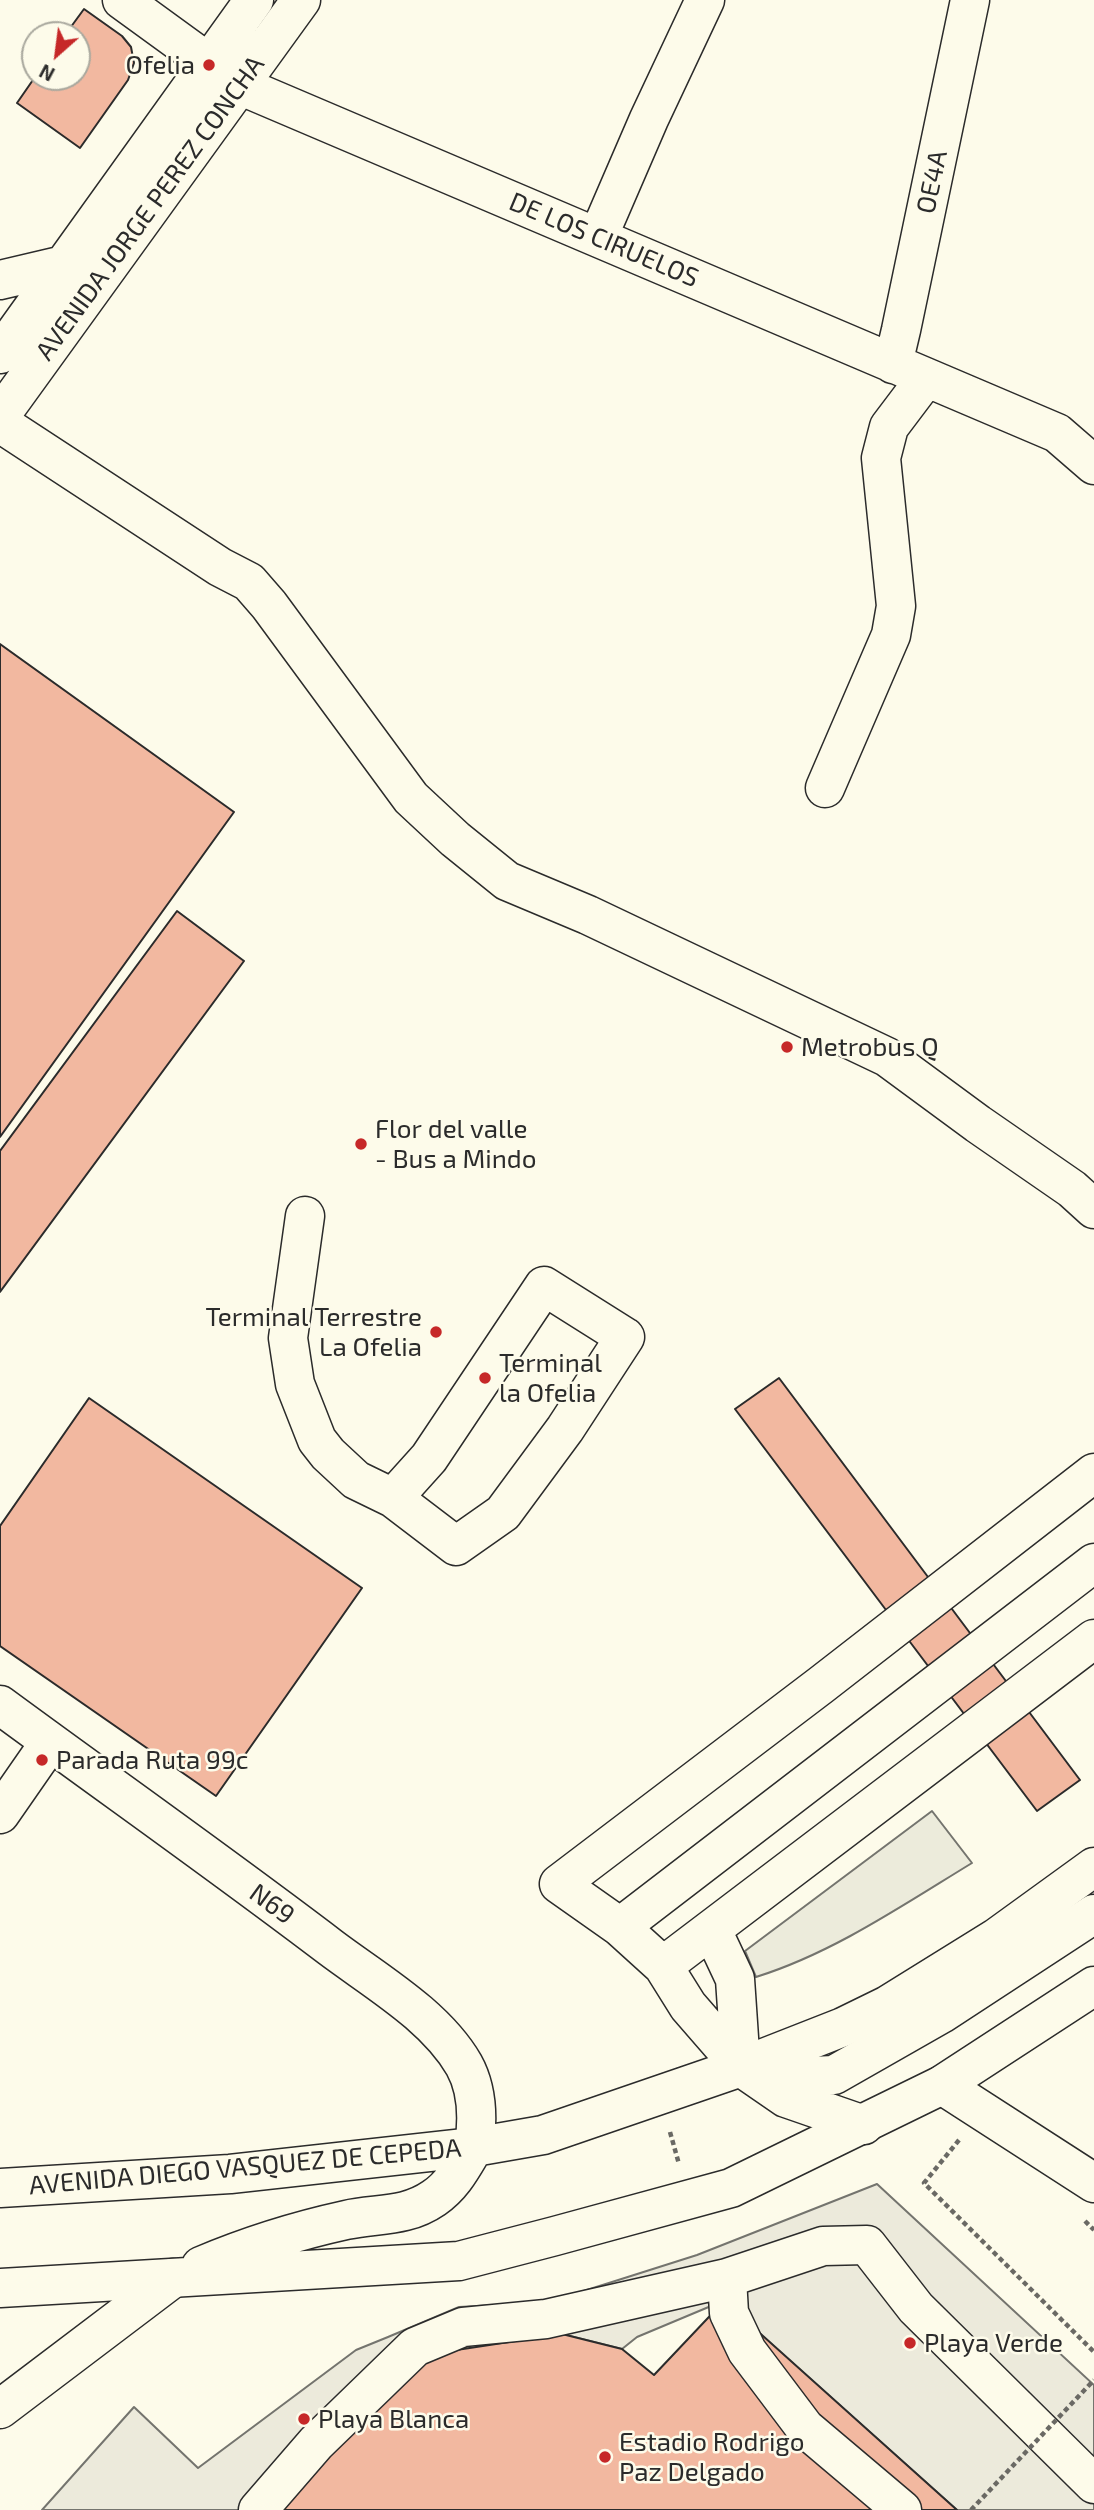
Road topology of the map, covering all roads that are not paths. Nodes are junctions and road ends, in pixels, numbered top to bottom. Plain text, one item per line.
1 (122, 0) edge
2 (254, 0) edge
3 (301, 0) edge
4 (705, 0) edge
5 (970, 0) edge
6 (224, 75) junction
7 (598, 237) junction
8 (79, 276) junction
9 (0, 280) edge
10 (0, 354) edge
11 (909, 371) junction
12 (0, 416) edge
13 (0, 423) edge
14 (1094, 465) edge
15 (825, 788) dead end
16 (1094, 1209) edge
17 (305, 1216) dead end
18 (1094, 1472) edge
19 (393, 1498) junction
20 (1094, 1563) edge
21 (1094, 1639) edge
22 (0, 1705) edge
23 (50, 1742) junction
24 (0, 1814) edge
25 (1094, 1867) edge
26 (1094, 1914) edge
27 (620, 1927) junction
28 (712, 1930) junction
29 (663, 1966) junction
30 (1094, 1986) edge
31 (741, 2067) junction
32 (943, 2085) junction
33 (864, 2125) junction
34 (474, 2147) junction
35 (0, 2188) edge
36 (1085, 2198) edge
37 (173, 2278) junction
38 (727, 2278) junction
39 (0, 2288) edge
40 (0, 2409) edge
41 (1094, 2484) edge
42 (258, 2510) edge
43 (902, 2510) edge

1 - 6 street, DE LOS CIRUELOS
2 - 6 street, AVENIDA JORGE PEREZ CONCHA
3 - 6 street, AVENIDA JORGE PEREZ CONCHA
4 - 7 street
5 - 11 street, OE4A
6 - 7 street, DE LOS CIRUELOS
6 - 8 street, AVENIDA JORGE PEREZ CONCHA
7 - 11 street, DE LOS CIRUELOS
8 - 9 street
8 - 10 street, AVENIDA JORGE PEREZ CONCHA
8 - 12 street, AVENIDA JORGE PEREZ CONCHA
11 - 14 street, DE LOS CIRUELOS
11 - 15 street
13 - 16 street
17 - 19 street
18 - 27 street
19 - 19 street
20 - 27 street
21 - 28 street
22 - 23 street, N69
23 - 24 street
23 - 34 street, N69
25 - 31 street, AVENIDA DIEGO VASQUEZ DE CEPEDA
26 - 31 street
27 - 29 street
28 - 29 street
28 - 31 street
29 - 31 street
30 - 32 street
31 - 33 street
31 - 34 street, AVENIDA DIEGO VASQUEZ DE CEPEDA
32 - 33 street
32 - 36 street
33 - 37 street
34 - 35 street, AVENIDA DIEGO VASQUEZ DE CEPEDA
34 - 37 street
37 - 39 street
37 - 40 street
38 - 41 street
38 - 42 street
38 - 43 street

